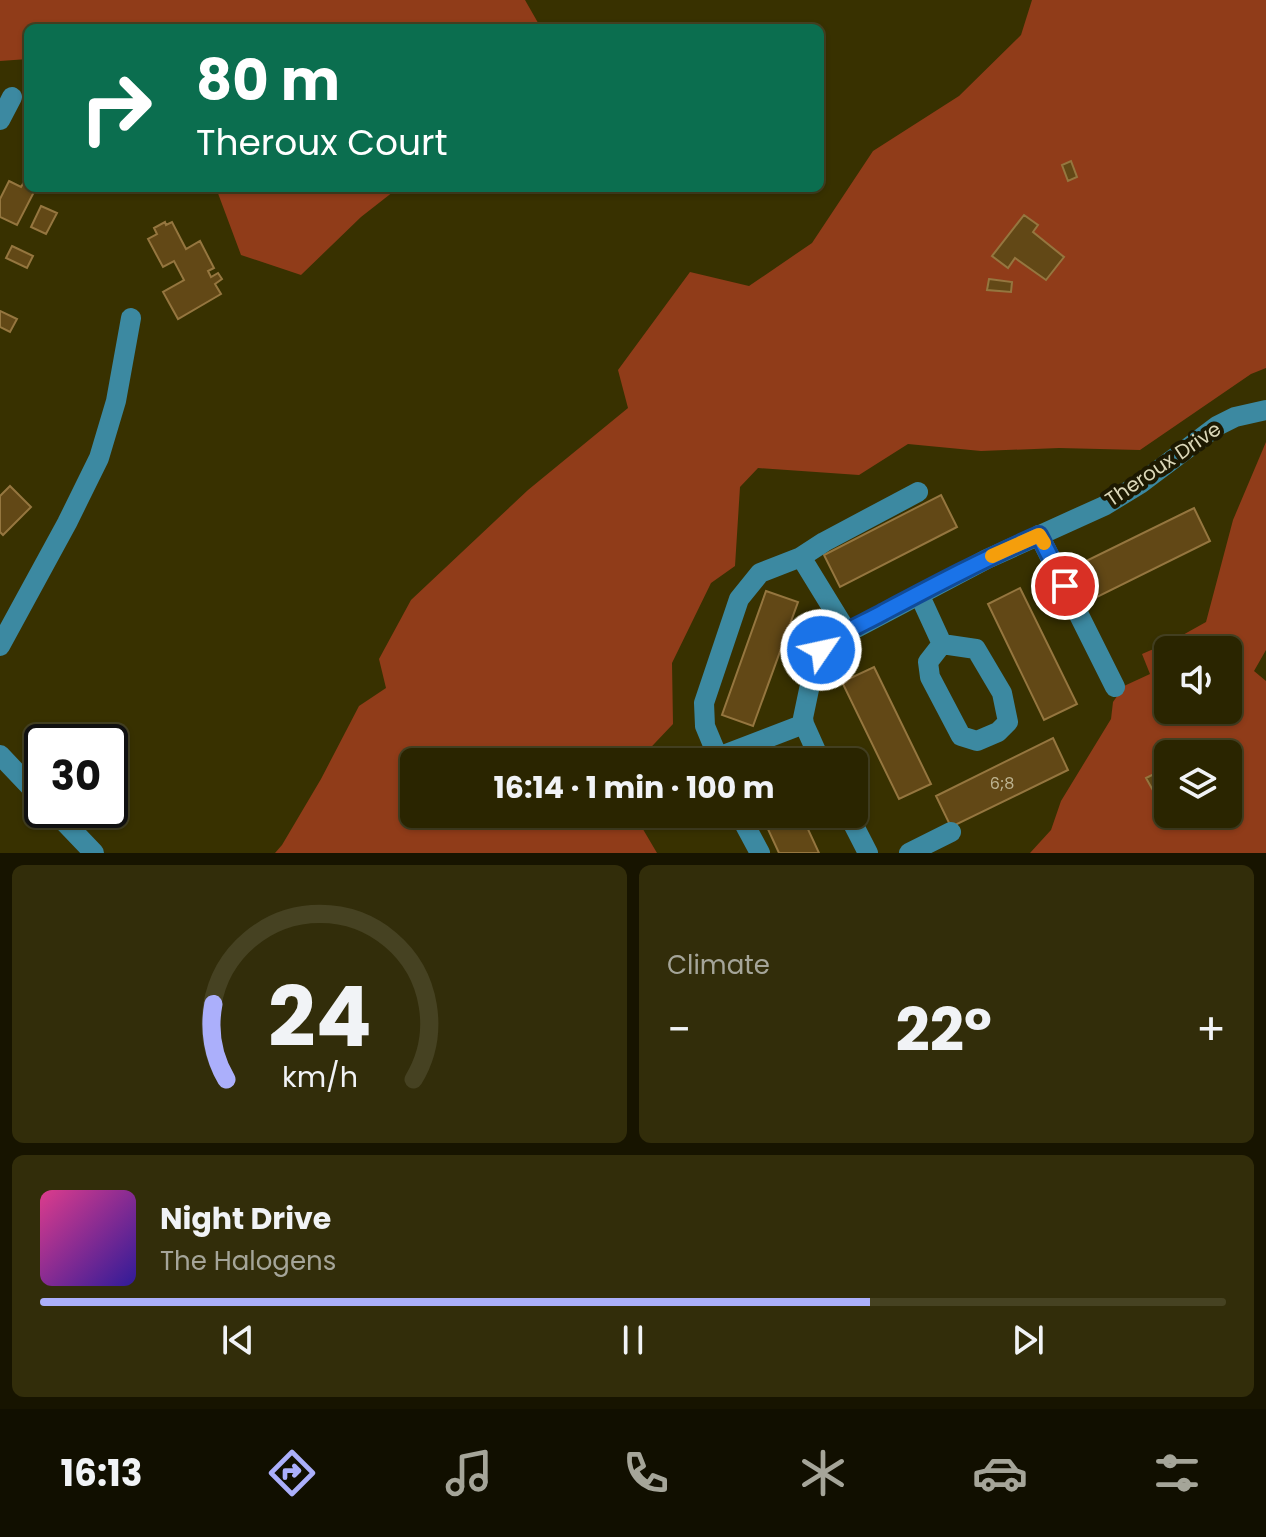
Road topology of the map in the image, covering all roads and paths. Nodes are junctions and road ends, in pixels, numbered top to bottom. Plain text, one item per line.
1 (12, 97) dead end
2 (0, 120) edge
3 (131, 318) dead end
4 (1266, 410) edge
5 (918, 492) dead end
6 (1039, 535) junction
7 (801, 557) junction
8 (919, 594) junction
9 (847, 632) junction
10 (942, 644) junction
11 (0, 646) edge
12 (1115, 687) dead end
13 (804, 724) junction
14 (714, 748) edge
15 (747, 748) edge
16 (815, 748) edge
17 (0, 755) edge
18 (24, 780) edge
19 (70, 828) edge
20 (747, 828) edge
21 (855, 828) edge
22 (951, 832) dead end
23 (94, 853) edge
24 (760, 853) edge
25 (868, 853) edge
26 (909, 853) edge

1 - 2 street
3 - 11 street
4 - 6 street, Theroux Drive
5 - 7 street
6 - 8 street, Theroux Drive
6 - 12 street
7 - 9 street
7 - 14 street
8 - 9 street, Theroux Drive
8 - 10 street
9 - 13 street, Theroux Drive
10 - 10 street
13 - 15 street
13 - 16 street
17 - 18 street
19 - 23 street
20 - 24 street
21 - 25 street
22 - 26 street

